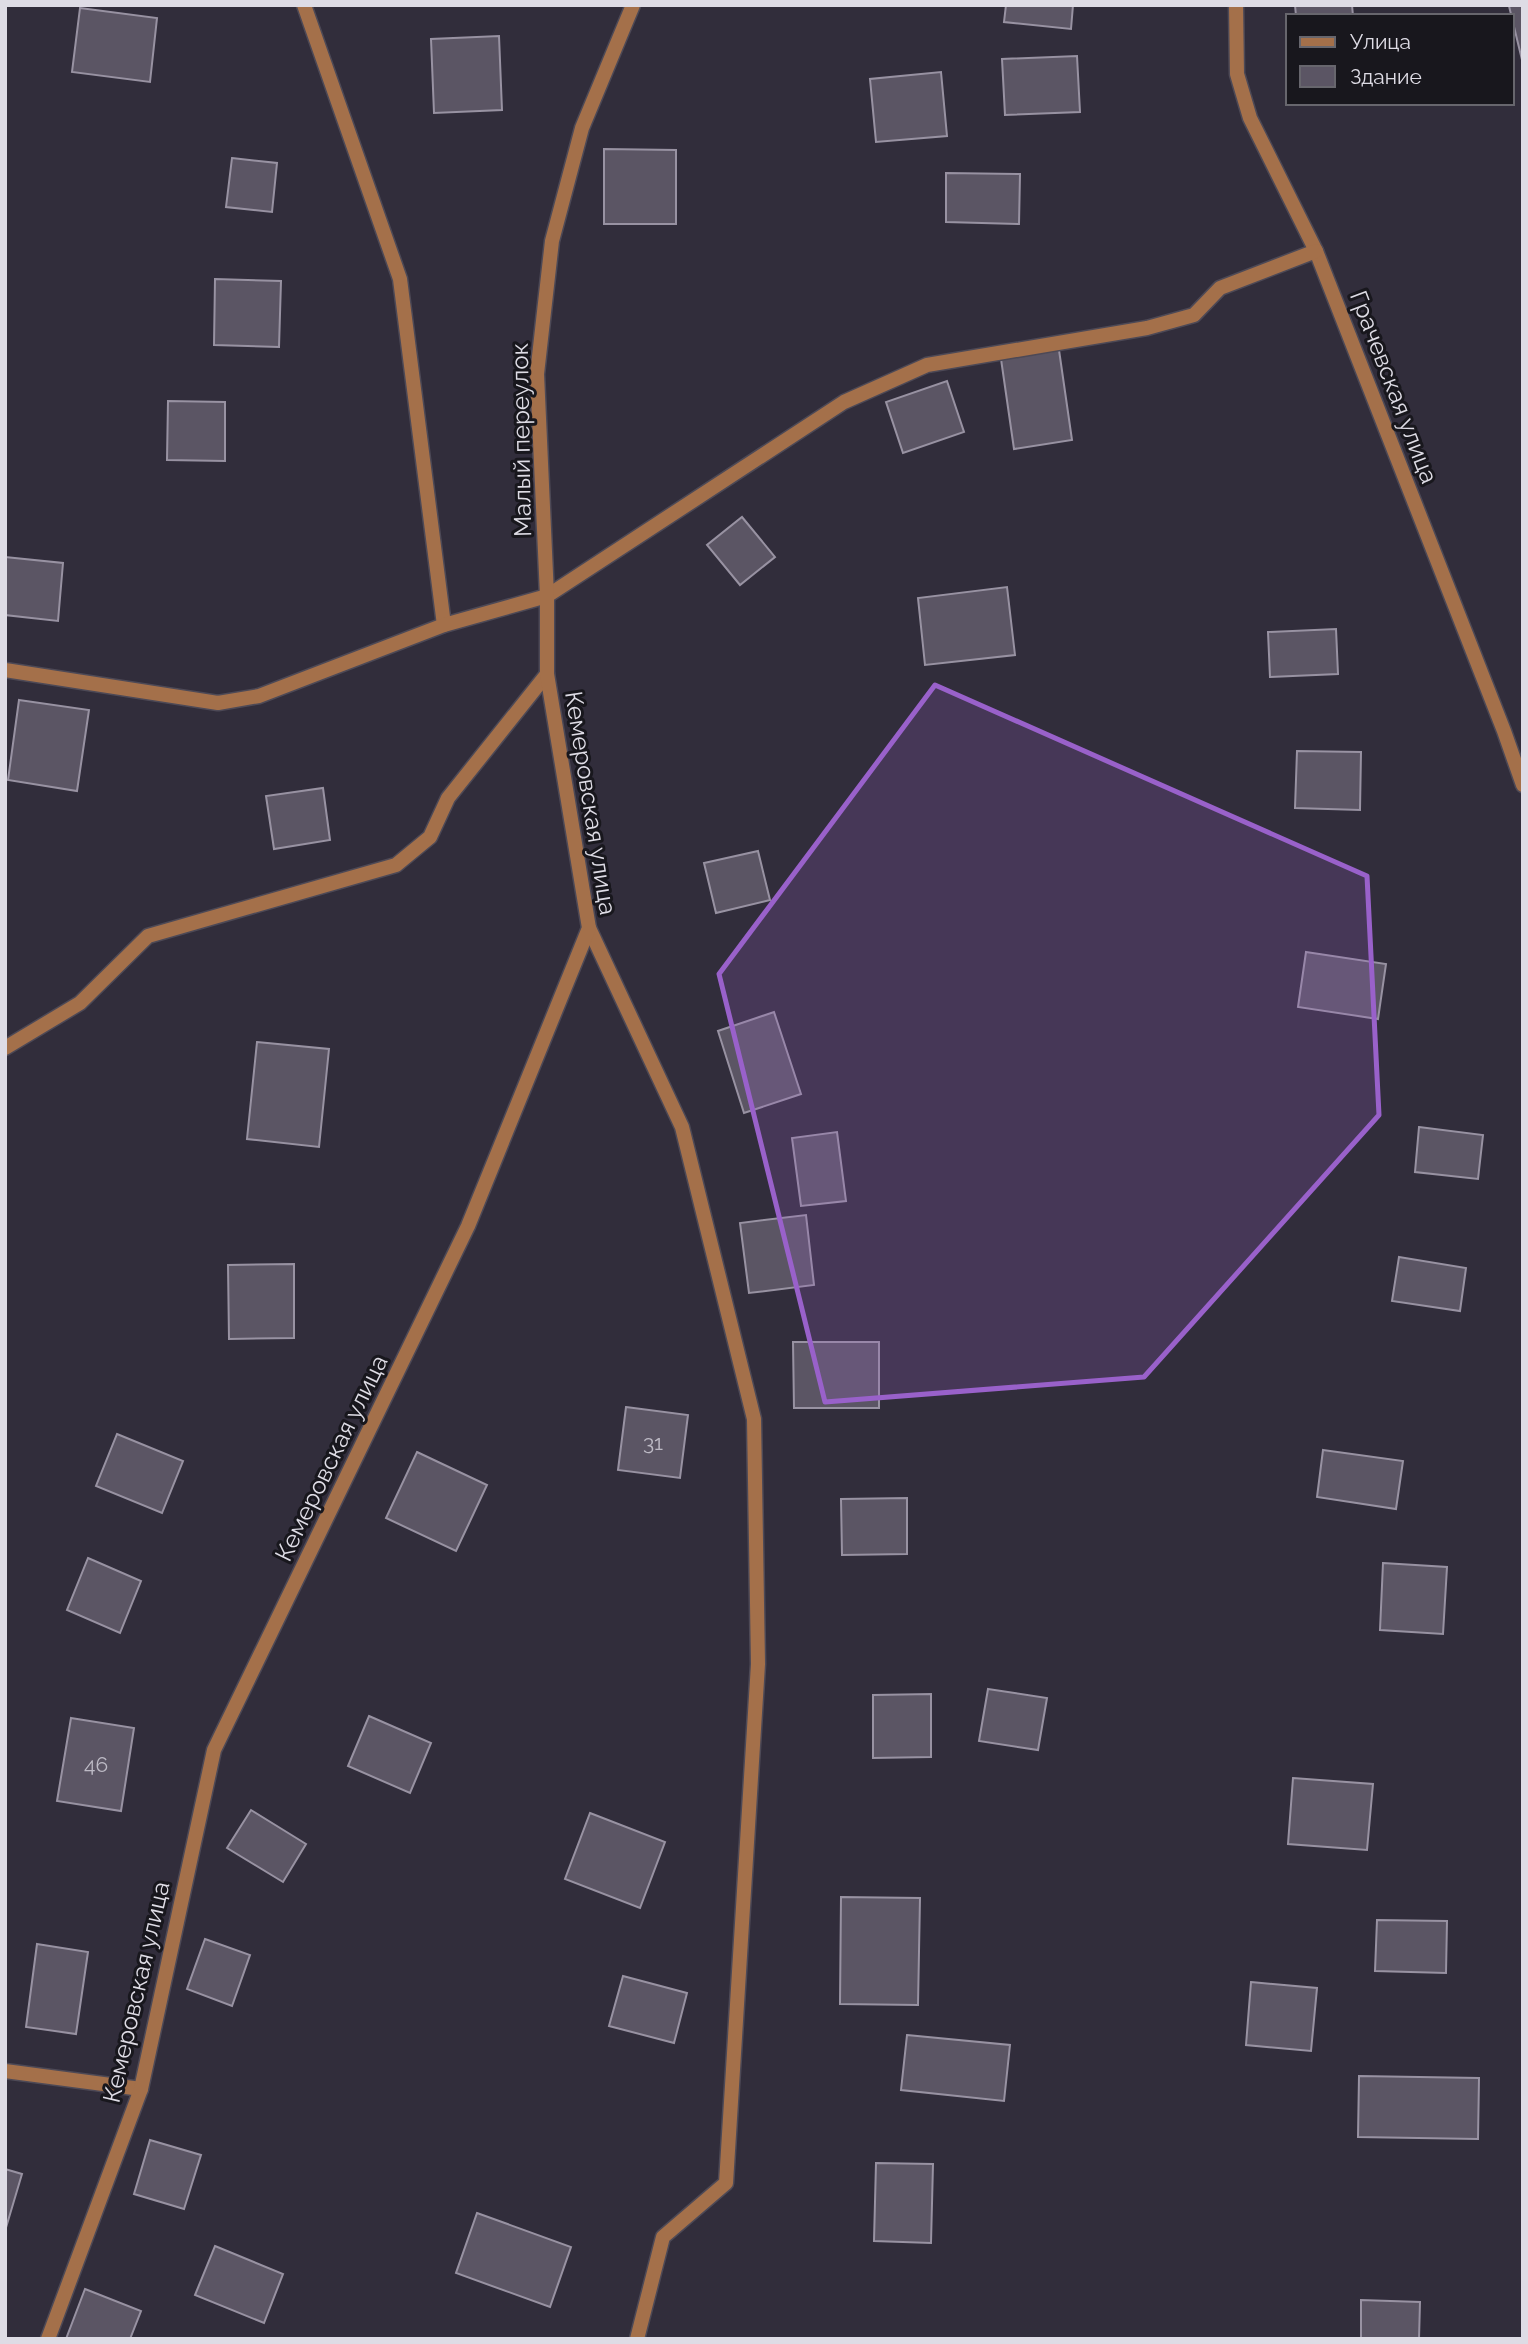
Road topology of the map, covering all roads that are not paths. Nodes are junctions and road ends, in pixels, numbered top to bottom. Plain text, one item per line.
1 (304, 5) edge
2 (633, 5) edge
3 (1236, 5) edge
4 (1316, 251) junction
5 (547, 596) junction
6 (444, 625) junction
7 (5, 670) edge
8 (547, 674) junction
9 (1523, 785) edge
10 (589, 928) junction
11 (5, 1048) edge
12 (5, 2071) edge
13 (141, 2088) junction
14 (48, 2339) edge
15 (637, 2339) edge

1 - 6 street
2 - 5 street, Малый переулок
3 - 4 street, Грачевская улица
4 - 5 street
4 - 9 street, Грачевская улица
5 - 6 street
5 - 8 street, Кемеровская улица
6 - 7 street
8 - 10 street, Кемеровская улица
8 - 11 street
10 - 13 street, Кемеровская улица
10 - 15 street
12 - 13 street
13 - 14 street, Кемеровская улица

